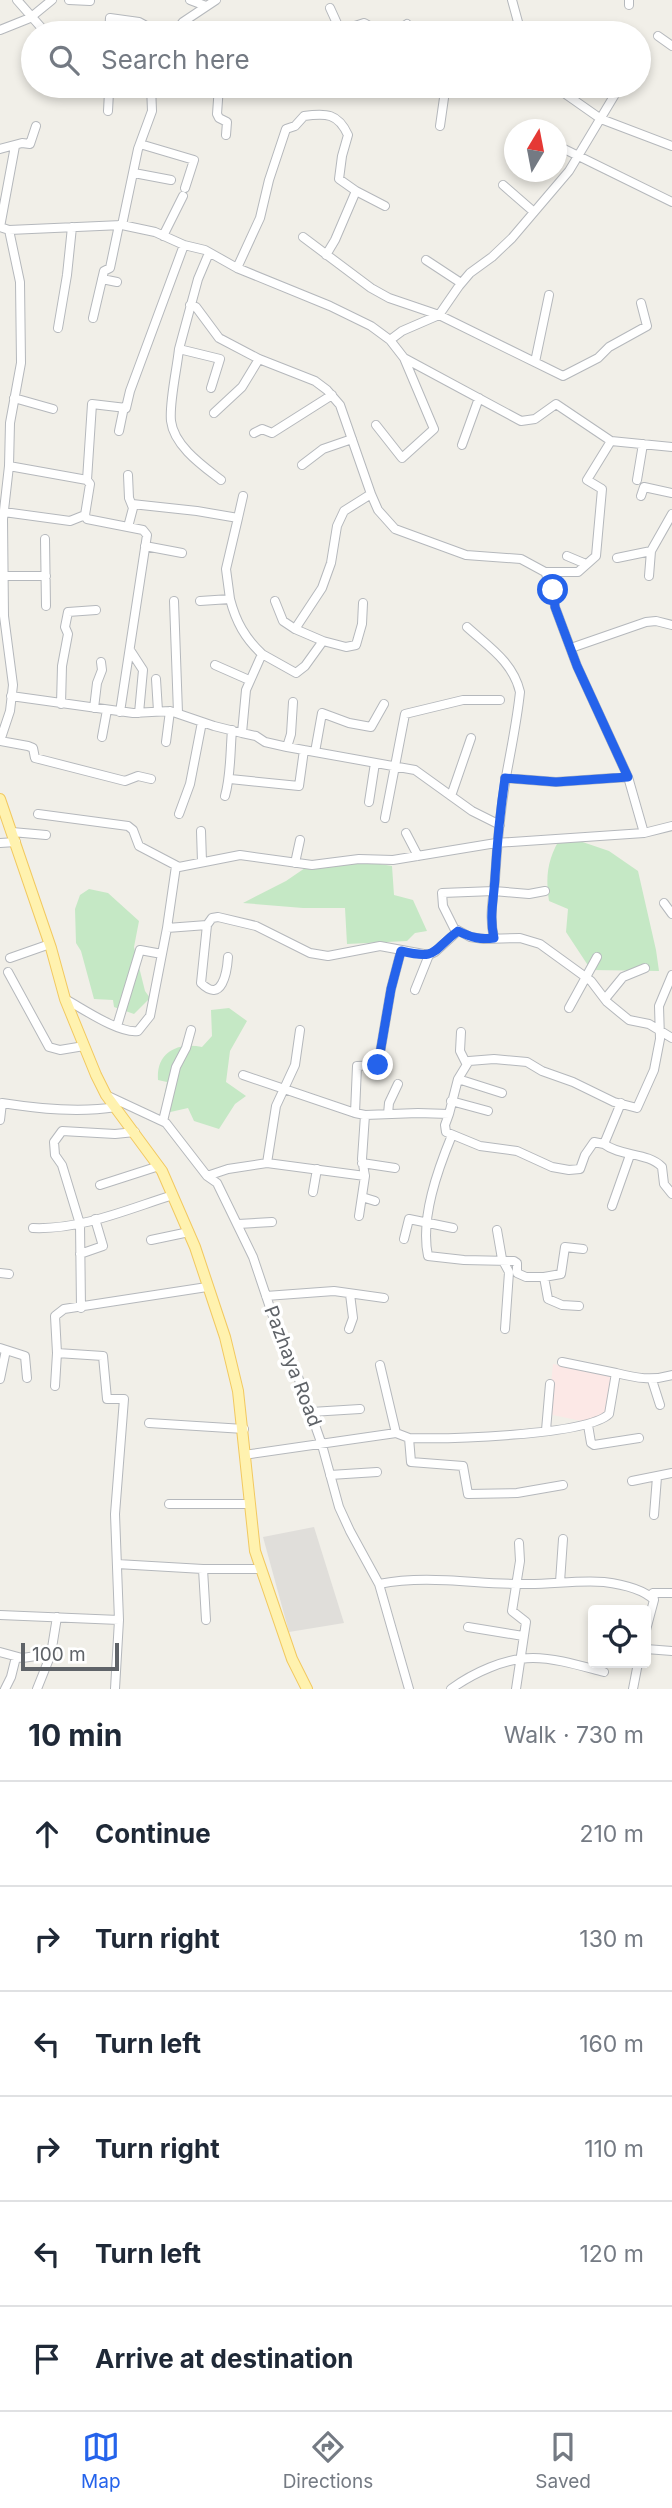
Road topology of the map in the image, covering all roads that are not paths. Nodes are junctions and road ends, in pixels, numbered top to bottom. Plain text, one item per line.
1 (17, 0) edge
2 (52, 0) edge
3 (69, 0) edge
4 (190, 0) edge
5 (216, 0) edge
6 (512, 0) edge
7 (90, 1) edge
8 (206, 6) junction
9 (330, 8) dead end
10 (30, 18) junction
11 (22, 21) edge
12 (33, 21) edge
13 (110, 21) edge
14 (132, 21) edge
15 (184, 21) edge
16 (334, 21) edge
17 (518, 21) edge
18 (21, 22) edge
19 (0, 30) edge
20 (658, 36) dead end
21 (672, 46) edge
22 (112, 98) edge
23 (151, 98) edge
24 (218, 98) edge
25 (444, 98) edge
26 (572, 98) edge
27 (613, 98) edge
28 (108, 111) dead end
29 (601, 118) junction
30 (36, 126) dead end
31 (440, 126) dead end
32 (226, 135) dead end
33 (141, 144) junction
34 (15, 146) junction
35 (672, 146) edge
36 (0, 149) edge
37 (567, 151) edge
38 (578, 157) junction
39 (134, 173) junction
40 (172, 180) dead end
41 (503, 184) dead end
42 (356, 191) junction
43 (672, 202) edge
44 (385, 206) dead end
45 (534, 212) junction
46 (120, 225) junction
47 (72, 227) junction
48 (3, 228) edge
49 (163, 236) junction
50 (303, 237) dead end
51 (184, 245) junction
52 (209, 253) junction
53 (326, 255) junction
54 (426, 260) dead end
55 (237, 268) junction
56 (103, 279) junction
57 (117, 282) dead end
58 (461, 284) junction
59 (549, 295) dead end
60 (641, 303) dead end
61 (190, 305) junction
62 (439, 315) junction
63 (93, 318) dead end
64 (58, 328) dead end
65 (390, 340) junction
66 (179, 349) junction
67 (404, 358) junction
68 (259, 359) junction
69 (535, 362) junction
70 (211, 388) dead end
71 (332, 395) junction
72 (15, 398) junction
73 (479, 398) junction
74 (124, 407) junction
75 (54, 409) dead end
76 (214, 413) dead end
77 (376, 425) dead end
78 (119, 431) dead end
79 (254, 433) dead end
80 (352, 439) junction
81 (611, 441) junction
82 (643, 444) junction
83 (462, 445) dead end
84 (672, 447) edge
85 (302, 465) dead end
86 (9, 466) junction
87 (128, 475) dead end
88 (87, 480) junction
89 (220, 480) dead end
90 (637, 480) dead end
91 (672, 493) edge
92 (371, 494) junction
93 (243, 496) dead end
94 (641, 496) dead end
95 (132, 504) junction
96 (4, 512) junction
97 (672, 514) edge
98 (85, 515) junction
99 (238, 518) junction
100 (128, 527) junction
101 (46, 539) dead end
102 (145, 546) junction
103 (651, 551) junction
104 (182, 553) dead end
105 (566, 556) dead end
106 (617, 558) dead end
107 (586, 565) junction
108 (545, 572) junction
109 (5, 576) junction
110 (46, 576) junction
111 (649, 576) dead end
112 (230, 599) junction
113 (174, 601) dead end
114 (200, 601) dead end
115 (275, 601) dead end
116 (363, 603) dead end
117 (46, 606) dead end
118 (96, 610) dead end
119 (672, 625) edge
120 (467, 627) dead end
121 (295, 629) junction
122 (323, 641) junction
123 (571, 648) junction
124 (131, 650) junction
125 (262, 654) junction
126 (101, 662) dead end
127 (215, 665) dead end
128 (156, 679) dead end
129 (249, 680) junction
130 (11, 696) junction
131 (500, 700) dead end
132 (293, 702) dead end
133 (61, 704) junction
134 (384, 704) dead end
135 (94, 708) junction
136 (107, 710) junction
137 (158, 711) junction
138 (120, 712) junction
139 (174, 712) junction
140 (139, 713) junction
141 (202, 722) junction
142 (237, 731) junction
143 (102, 737) dead end
144 (471, 738) dead end
145 (0, 741) edge
146 (166, 742) dead end
147 (287, 747) junction
148 (304, 750) junction
149 (315, 752) junction
150 (375, 763) junction
151 (395, 767) junction
152 (628, 777) junction
153 (505, 778) junction
154 (150, 779) dead end
155 (230, 779) junction
156 (225, 796) dead end
157 (451, 796) junction
158 (0, 799) edge
159 (369, 802) dead end
160 (38, 814) dead end
161 (179, 814) dead end
162 (385, 818) dead end
163 (500, 825) junction
164 (672, 826) edge
165 (201, 831) dead end
166 (406, 833) dead end
167 (644, 833) junction
168 (46, 835) dead end
169 (14, 837) junction
170 (300, 840) dead end
171 (0, 843) edge
172 (496, 843) junction
173 (418, 856) junction
174 (202, 862) junction
175 (295, 863) junction
176 (176, 866) junction
177 (494, 891) junction
178 (545, 891) dead end
179 (664, 903) dead end
180 (672, 914) edge
181 (207, 925) junction
182 (167, 928) junction
183 (458, 931) junction
184 (494, 938) junction
185 (50, 944) junction
186 (401, 951) junction
187 (162, 954) junction
188 (429, 955) junction
189 (228, 957) dead end
190 (597, 957) dead end
191 (10, 958) dead end
192 (645, 968) dead end
193 (8, 972) dead end
194 (672, 975) edge
195 (585, 976) junction
196 (415, 990) dead end
197 (65, 999) junction
198 (605, 999) junction
199 (569, 1008) dead end
200 (117, 1026) junction
201 (191, 1030) dead end
202 (300, 1030) dead end
203 (660, 1030) junction
204 (461, 1032) dead end
205 (672, 1038) edge
206 (85, 1046) junction
207 (466, 1063) junction
208 (243, 1075) dead end
209 (458, 1079) junction
210 (398, 1084) dead end
211 (285, 1090) junction
212 (502, 1093) dead end
213 (106, 1096) junction
214 (451, 1101) junction
215 (1, 1102) edge
216 (621, 1103) junction
217 (117, 1107) junction
218 (488, 1111) dead end
219 (355, 1113) junction
220 (388, 1114) junction
221 (449, 1114) junction
222 (365, 1115) junction
223 (0, 1120) edge
224 (163, 1121) junction
225 (135, 1132) junction
226 (452, 1135) junction
227 (604, 1144) junction
228 (630, 1155) junction
229 (267, 1163) junction
230 (362, 1163) junction
231 (159, 1166) junction
232 (395, 1168) dead end
233 (667, 1169) edge
234 (317, 1170) junction
235 (207, 1176) junction
236 (365, 1176) junction
237 (100, 1185) dead end
238 (313, 1192) dead end
239 (672, 1194) edge
240 (173, 1195) junction
241 (362, 1197) junction
242 (375, 1201) dead end
243 (612, 1206) dead end
244 (359, 1216) dead end
245 (95, 1219) junction
246 (272, 1222) dead end
247 (428, 1222) junction
248 (80, 1224) junction
249 (238, 1224) junction
250 (33, 1228) dead end
251 (453, 1228) dead end
252 (497, 1230) dead end
253 (189, 1232) junction
254 (151, 1240) dead end
255 (404, 1240) dead end
256 (583, 1249) dead end
257 (80, 1254) junction
258 (502, 1259) junction
259 (544, 1277) junction
260 (207, 1287) junction
261 (350, 1294) junction
262 (265, 1296) junction
263 (384, 1298) dead end
264 (579, 1307) dead end
265 (80, 1308) junction
266 (349, 1329) dead end
267 (505, 1329) dead end
268 (3, 1349) edge
269 (57, 1353) junction
270 (562, 1362) dead end
271 (380, 1366) dead end
272 (616, 1373) junction
273 (672, 1375) edge
274 (27, 1378) dead end
275 (0, 1379) edge
276 (652, 1380) junction
277 (550, 1384) dead end
278 (55, 1386) dead end
279 (660, 1405) dead end
280 (360, 1409) dead end
281 (311, 1412) junction
282 (149, 1423) dead end
283 (588, 1425) junction
284 (244, 1429) junction
285 (546, 1430) junction
286 (396, 1433) junction
287 (409, 1438) junction
288 (639, 1438) dead end
289 (323, 1445) junction
290 (244, 1455) junction
291 (377, 1472) dead end
292 (672, 1473) edge
293 (330, 1475) junction
294 (657, 1477) junction
295 (632, 1481) dead end
296 (563, 1486) dead end
297 (169, 1504) dead end
298 (250, 1504) junction
299 (654, 1515) dead end
300 (564, 1539) dead end
301 (519, 1543) dead end
302 (117, 1564) junction
303 (203, 1569) junction
304 (259, 1569) junction
305 (560, 1582) junction
306 (379, 1584) junction
307 (517, 1584) junction
308 (672, 1593) edge
309 (653, 1600) junction
310 (651, 1609) edge
311 (0, 1615) edge
312 (57, 1617) junction
313 (206, 1619) dead end
314 (119, 1620) junction
315 (468, 1627) dead end
316 (523, 1636) junction
317 (651, 1649) edge
318 (672, 1651) edge
319 (0, 1652) edge
320 (51, 1654) junction
321 (16, 1657) junction
322 (519, 1659) junction
323 (637, 1668) edge
324 (604, 1672) dead end
325 (5, 1689) edge
326 (37, 1689) edge
327 (115, 1689) edge
328 (307, 1689) edge
329 (409, 1689) edge
330 (451, 1689) edge
331 (516, 1689) edge
332 (633, 1689) edge

1 - 10 street
2 - 10 street
3 - 7 street
4 - 8 street
5 - 8 street
6 - 17 street
8 - 15 street
9 - 16 street
10 - 11 street
10 - 12 street
13 - 14 street
18 - 19 street
20 - 21 street
22 - 28 street
23 - 33 street
24 - 32 street
25 - 31 street
26 - 29 street
27 - 29 street
29 - 35 street
29 - 38 street
30 - 34 street
33 - 39 street
33 - 49 street
34 - 36 street
34 - 48 street
37 - 38 street
38 - 43 street
38 - 45 street
39 - 40 street
39 - 46 street
41 - 45 street
42 - 44 street
42 - 53 street
42 - 55 street
45 - 58 street
46 - 47 street
46 - 49 street
46 - 56 street
47 - 48 street
47 - 64 street
48 - 72 street
49 - 51 street
50 - 53 street
51 - 52 street
51 - 74 street
52 - 55 street
52 - 61 street
53 - 62 street
54 - 58 street
55 - 65 street
56 - 57 street
56 - 63 street
58 - 62 street
59 - 69 street
60 - 69 street
61 - 66 street
61 - 68 street
62 - 65 street
62 - 69 street
65 - 67 street
66 - 70 street
66 - 89 street
67 - 73 street
67 - 77 street
68 - 71 street
68 - 76 street
71 - 79 street
71 - 80 street
72 - 75 street
72 - 86 street
73 - 81 street
73 - 83 street
74 - 78 street
74 - 88 street
80 - 85 street
80 - 92 street
81 - 82 street
81 - 107 street
82 - 84 street
82 - 90 street
86 - 88 street
86 - 96 street
87 - 95 street
88 - 98 street
91 - 94 street
92 - 108 street
92 - 121 street
93 - 99 street
95 - 99 street
95 - 100 street
96 - 98 street
96 - 109 street
97 - 103 street
98 - 100 street
99 - 112 street
100 - 102 street
101 - 110 street
102 - 104 street
102 - 124 street
103 - 106 street
103 - 111 street
105 - 107 street
107 - 108 street
108 - 123 street
109 - 110 street
109 - 130 street
110 - 117 street
112 - 114 street
112 - 125 street
113 - 139 street
115 - 121 street
116 - 122 street
118 - 133 street
119 - 123 street
120 - 153 street
121 - 122 street
122 - 125 street
123 - 152 street
124 - 138 street
124 - 140 street
125 - 129 street
126 - 135 street
127 - 129 street
128 - 137 street
129 - 142 street
130 - 133 street
130 - 145 street
131 - 151 street
132 - 147 street
133 - 135 street
134 - 149 street
135 - 136 street
136 - 138 street
136 - 143 street
137 - 139 street
137 - 140 street
138 - 140 street
139 - 141 street
139 - 146 street
141 - 142 street
141 - 161 street
142 - 147 street
142 - 155 street
144 - 157 street
145 - 154 street
147 - 148 street
148 - 149 street
148 - 155 street
149 - 150 street
150 - 151 street
150 - 159 street
151 - 157 street
151 - 162 street
152 - 153 street
152 - 167 street
153 - 163 street
155 - 156 street
157 - 163 street
158 - 169 main road
160 - 176 street
163 - 172 street
164 - 167 street
165 - 174 street
166 - 173 street
167 - 172 street
168 - 169 street
169 - 171 street
169 - 185 main road
170 - 175 street
172 - 173 street
172 - 177 street
173 - 175 street
174 - 175 street
174 - 176 street
176 - 182 street
177 - 178 street
177 - 183 street
177 - 184 street
179 - 180 street
181 - 182 street
181 - 186 street
181 - 189 street
182 - 187 street
183 - 184 street
183 - 188 street
184 - 195 street
185 - 191 street
185 - 197 main road
186 - 188 street
186 - 219 street
187 - 200 street
187 - 200 street
188 - 196 street
190 - 195 street
192 - 198 street
193 - 206 street
194 - 203 street
195 - 198 street
195 - 199 street
197 - 200 street
197 - 206 main road
198 - 203 street
201 - 224 street
202 - 211 street
203 - 205 street
203 - 216 street
204 - 207 street
206 - 213 main road
207 - 209 street
207 - 216 street
208 - 211 street
209 - 212 street
209 - 214 street
210 - 220 street
211 - 219 street
211 - 229 street
213 - 217 main road
213 - 224 street, Pazhaya Road
214 - 218 street
214 - 221 street
215 - 217 street
215 - 223 street
216 - 227 street
217 - 225 main road
219 - 222 street
220 - 221 street
220 - 222 street
221 - 226 street
222 - 230 street
224 - 235 street, Pazhaya Road
225 - 231 main road
225 - 248 street
226 - 227 street
226 - 247 street
227 - 228 street
228 - 233 street
228 - 243 street
229 - 234 street
229 - 235 street
230 - 232 street
230 - 236 street
231 - 237 street
231 - 240 main road
233 - 239 street
234 - 236 street
234 - 238 street
235 - 249 street, Pazhaya Road
236 - 241 street
240 - 245 street
240 - 253 main road
241 - 242 street
241 - 244 street
245 - 248 street
245 - 257 street
246 - 249 street
247 - 251 street
247 - 255 street
247 - 258 street
248 - 250 street
248 - 257 street
249 - 262 street, Pazhaya Road
252 - 258 street
253 - 254 street
253 - 260 main road
256 - 259 street
257 - 265 street
258 - 259 street
258 - 267 street
259 - 264 street
260 - 265 street
260 - 284 main road
261 - 262 street
261 - 263 street
261 - 266 street
262 - 281 street, Pazhaya Road
265 - 269 street
268 - 274 street
268 - 275 street
269 - 278 street
269 - 302 street
270 - 272 street
271 - 286 street
272 - 276 street
272 - 283 street
273 - 276 street
276 - 279 street
277 - 285 street
280 - 281 street
281 - 289 street, Pazhaya Road
282 - 284 street
283 - 285 street
283 - 288 street
284 - 290 main road
285 - 287 street
286 - 287 street
286 - 289 street
287 - 296 street
289 - 290 street
289 - 293 street, Pazhaya Road
290 - 298 main road
291 - 293 street
292 - 294 street
293 - 306 street, Pazhaya Road
294 - 295 street
294 - 299 street
297 - 298 street
298 - 304 main road
300 - 305 street
301 - 307 street
302 - 303 street
302 - 314 street
303 - 304 street
303 - 313 street
304 - 328 main road
305 - 307 street
305 - 309 street
306 - 307 street
306 - 329 street, Pazhaya Road
307 - 316 street
308 - 309 street
309 - 310 street
311 - 312 street
312 - 314 street
312 - 320 street
314 - 327 street
315 - 316 street
316 - 322 street
317 - 318 street
319 - 321 street
320 - 321 street
320 - 326 street
321 - 325 street
322 - 324 street
322 - 330 street
322 - 331 street
323 - 332 street

